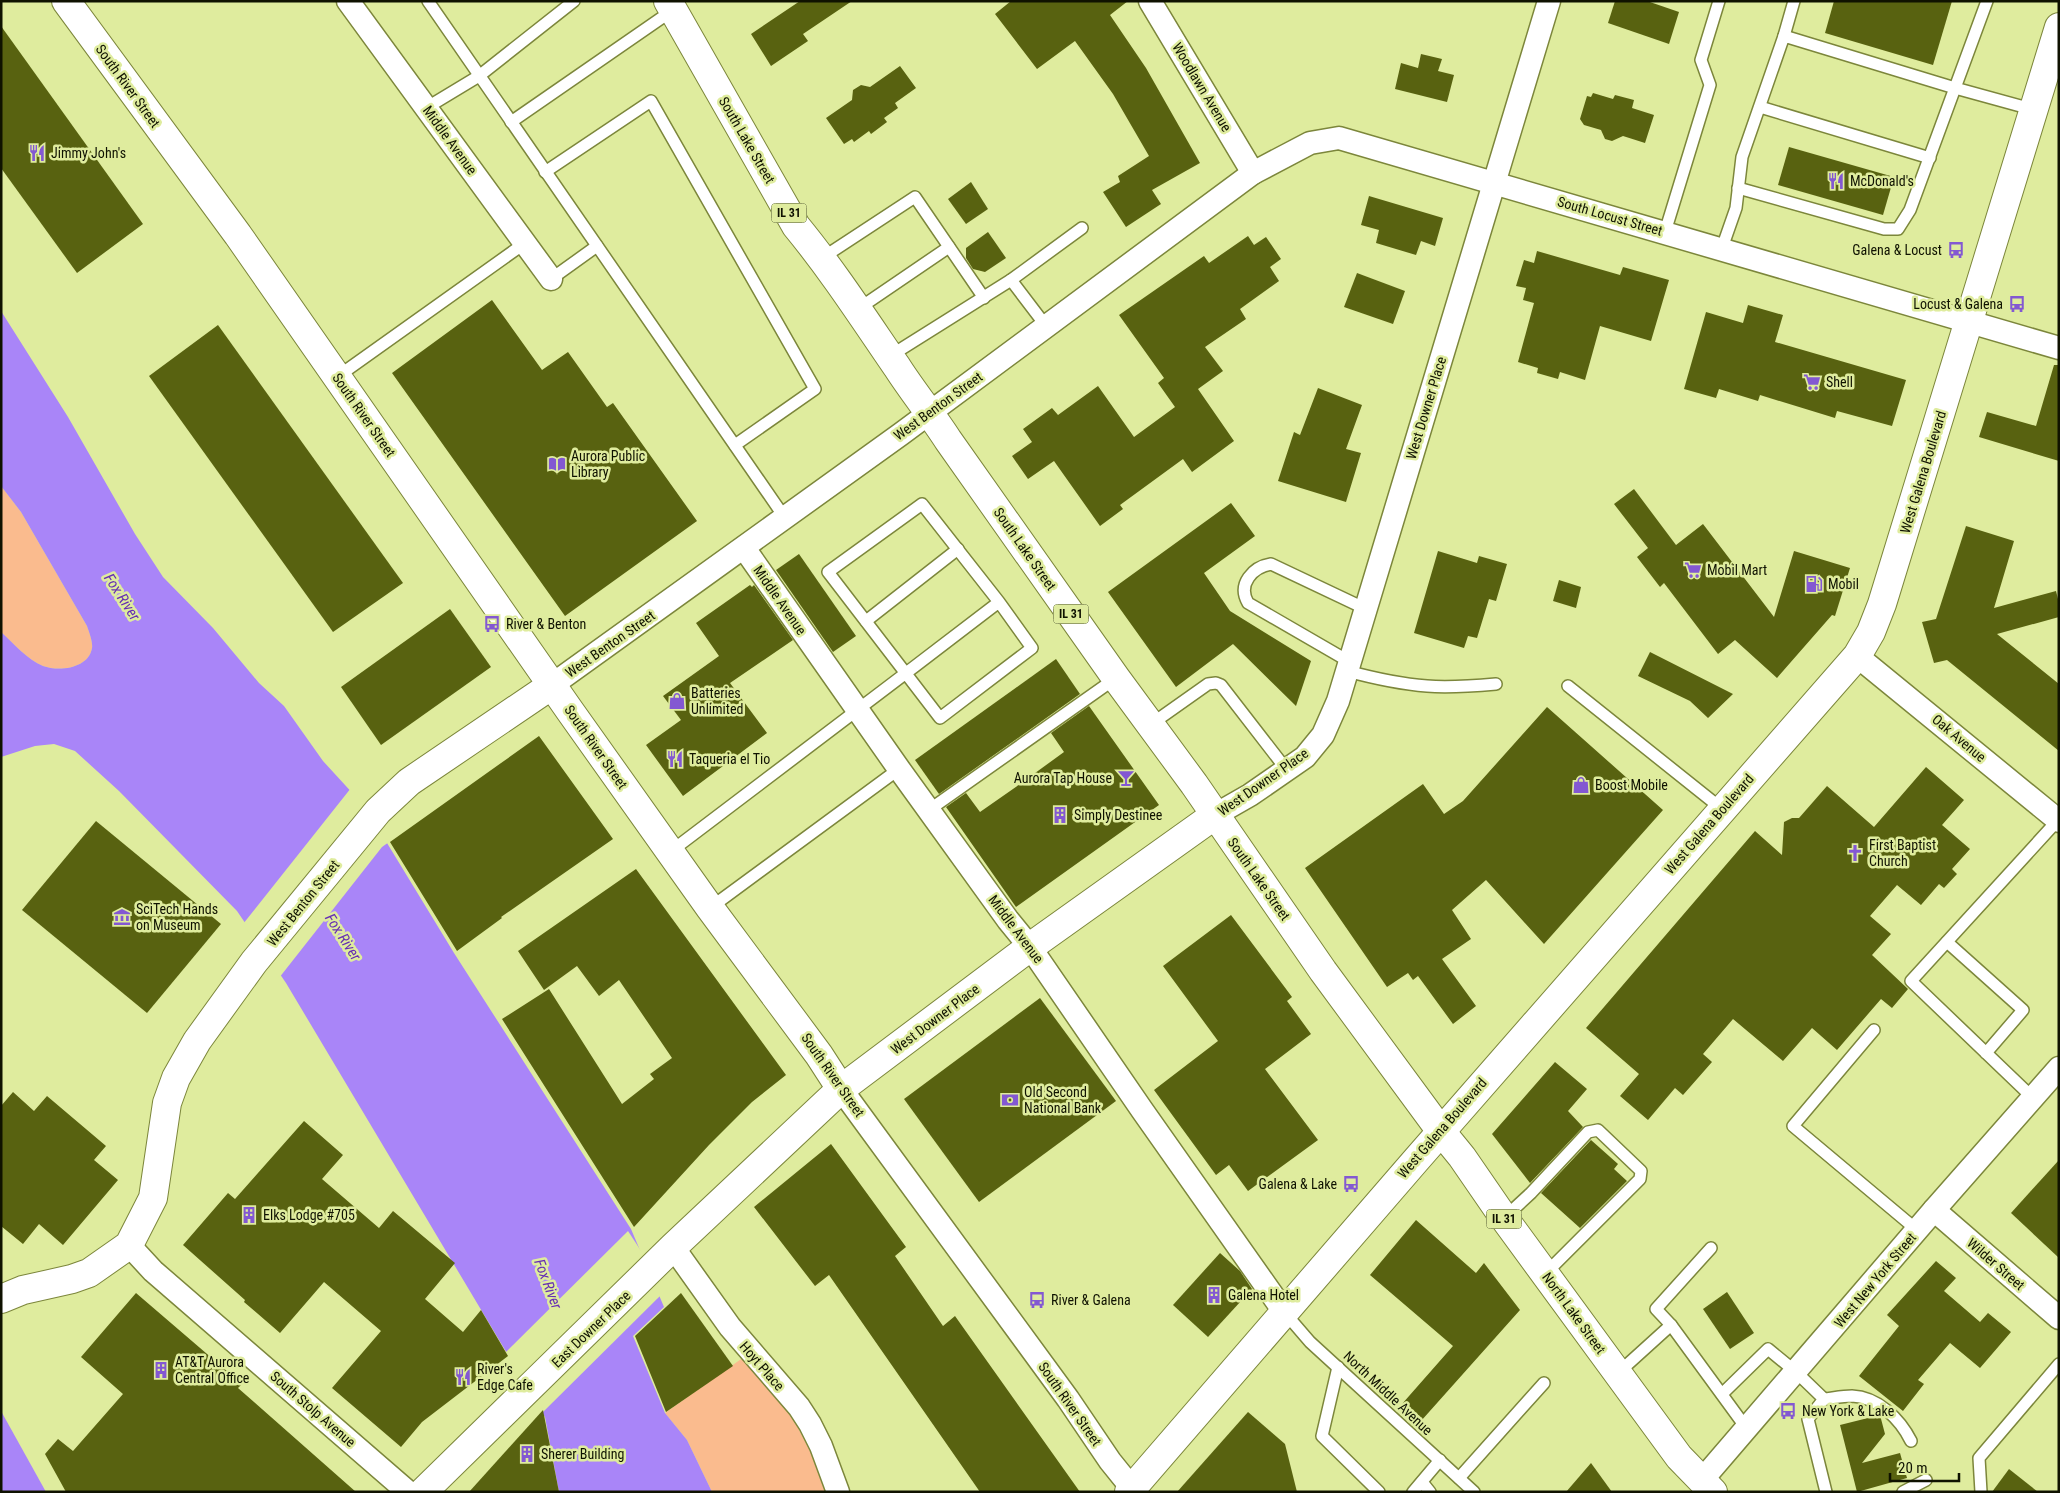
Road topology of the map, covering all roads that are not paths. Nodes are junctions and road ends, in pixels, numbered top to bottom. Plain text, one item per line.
1 (66, 1) edge
2 (348, 1) edge
3 (428, 1) edge
4 (574, 1) edge
5 (1150, 1) edge
6 (1549, 1) edge
7 (1719, 1) edge
8 (1794, 1) edge
9 (1987, 1) edge
10 (671, 6) edge
11 (2059, 27) edge
12 (1784, 36) junction
13 (479, 76) junction
14 (1955, 88) junction
15 (1760, 107) junction
16 (426, 108) junction
17 (2035, 110) junction
18 (511, 122) junction
19 (1930, 158) junction
20 (546, 172) junction
21 (1254, 173) junction
22 (1495, 182) junction
23 (1738, 188) junction
24 (1082, 228) dead end
25 (1666, 232) junction
26 (525, 244) junction
27 (597, 246) junction
28 (950, 247) junction
29 (1722, 248) junction
30 (822, 258) junction
31 (551, 280) joint
32 (1011, 280) junction
33 (984, 298) junction
34 (858, 309) junction
35 (1970, 321) junction
36 (1046, 326) junction
37 (2059, 348) edge
38 (889, 356) junction
39 (337, 377) junction
40 (930, 412) junction
41 (735, 445) junction
42 (785, 518) junction
43 (744, 548) junction
44 (958, 549) junction
45 (999, 602) junction
46 (1366, 608) junction
47 (866, 621) junction
48 (1857, 656) junction
49 (1348, 667) junction
50 (906, 673) junction
51 (1116, 678) junction
52 (1496, 684) dead end
53 (552, 685) junction
54 (1568, 686) dead end
55 (859, 710) junction
56 (1150, 725) junction
57 (1286, 768) junction
58 (899, 769) junction
59 (1722, 809) junction
60 (929, 810) junction
61 (1215, 815) junction
62 (2058, 821) edge
63 (670, 852) junction
64 (710, 908) junction
65 (1947, 942) junction
66 (1030, 947) junction
67 (1874, 1030) dead end
68 (1986, 1053) junction
69 (2058, 1071) edge
70 (841, 1090) junction
71 (2032, 1098) junction
72 (1440, 1130) junction
73 (1934, 1210) junction
74 (1504, 1218) junction
75 (1917, 1230) junction
76 (129, 1245) junction
77 (673, 1247) junction
78 (1712, 1248) dead end
79 (650, 1271) joint
80 (1545, 1274) junction
81 (1, 1299) edge
82 (1285, 1313) junction
83 (2059, 1318) edge
84 (1671, 1325) junction
85 (2059, 1364) edge
86 (1338, 1367) junction
87 (1796, 1372) junction
88 (1618, 1373) junction
89 (1544, 1383) dead end
90 (1722, 1394) junction
91 (1824, 1398) junction
92 (1747, 1429) junction
93 (1911, 1441) dead end
94 (1440, 1460) junction
95 (1459, 1478) junction
96 (1926, 1480) dead end
97 (1422, 1482) junction
98 (1702, 1488) edge
99 (1132, 1490) edge
100 (408, 1492) edge
101 (423, 1492) edge
102 (838, 1492) edge
103 (1379, 1492) edge
104 (1413, 1492) edge
105 (1430, 1492) edge
106 (1474, 1492) edge
107 (1826, 1492) edge
108 (1903, 1492) edge
109 (1981, 1492) edge

1 - 39 main road, South River Street
2 - 16 street, Middle Avenue
3 - 13 lane
4 - 13 lane
5 - 21 street, Woodlawn Avenue
6 - 22 street, West Downer Place
7 - 25 lane
8 - 12 lane
9 - 14 lane
10 - 18 lane
10 - 30 main road, South Lake Street / IL 31
11 - 17 main road, West Galena Boulevard
12 - 14 lane
12 - 15 lane
13 - 16 lane
13 - 18 lane
14 - 17 lane
14 - 19 lane
15 - 19 lane
15 - 23 lane
16 - 26 street, Middle Avenue
17 - 35 main road, West Galena Boulevard
18 - 20 lane
19 - 23 lane
20 - 27 lane
20 - 41 lane
21 - 22 street, South Locust Street
21 - 36 street, West Benton Street
22 - 25 street, South Locust Street
22 - 46 street, West Downer Place
23 - 29 lane
24 - 32 lane
25 - 29 street, South Locust Street
26 - 31 street, Middle Avenue
26 - 39 lane
27 - 31 lane
27 - 41 lane
28 - 30 lane
28 - 33 lane
28 - 34 lane
29 - 35 street, South Locust Street
30 - 34 main road, South Lake Street / IL 31
32 - 33 lane
32 - 36 lane
33 - 38 lane
34 - 38 main road, South Lake Street / IL 31
35 - 37 street, South Locust Street
35 - 48 main road, West Galena Boulevard
36 - 40 street, West Benton Street
38 - 40 main road, South Lake Street / IL 31
39 - 53 main road, South River Street
40 - 42 street, West Benton Street
40 - 51 main road, South Lake Street / IL 31
41 - 42 lane
42 - 43 street, West Benton Street
43 - 53 street, West Benton Street
43 - 55 street, Middle Avenue
44 - 45 lane
44 - 47 lane
44 - 47 lane
45 - 50 lane
45 - 50 lane
46 - 49 street, West Downer Place
46 - 49 lane
47 - 50 lane
48 - 59 main road, West Galena Boulevard
48 - 62 street, Oak Avenue
49 - 52 lane
49 - 57 street, West Downer Place
50 - 55 lane
51 - 56 main road, South Lake Street / IL 31
51 - 60 lane
53 - 63 main road, South River Street
53 - 76 main road, West Benton Street
54 - 59 lane
55 - 58 street, Middle Avenue
55 - 63 lane
56 - 57 lane
56 - 61 main road, South Lake Street / IL 31
57 - 61 street, West Downer Place
58 - 60 street, Middle Avenue
58 - 64 lane
59 - 72 main road, West Galena Boulevard
60 - 66 street, Middle Avenue
61 - 66 main road, West Downer Place
61 - 72 main road, South Lake Street / IL 31
62 - 65 lane
63 - 64 main road, South River Street
64 - 70 main road, South River Street
65 - 68 lane
65 - 68 lane
66 - 70 main road, West Downer Place
66 - 82 street, Middle Avenue
67 - 75 lane
68 - 71 lane
69 - 71 street, West New York Street
70 - 77 main road, West Downer Place
70 - 99 street, South River Street
71 - 73 street, West New York Street
72 - 74 main road, North Lake Street / IL 31
72 - 82 main road, West Galena Boulevard
73 - 75 street, West New York Street
73 - 83 street, Wilder Street
74 - 80 main road, North Lake Street / IL 31
74 - 80 lane
75 - 87 street, West New York Street
76 - 81 main road
76 - 100 street, South Stolp Avenue
77 - 79 main road, West Downer Place
77 - 102 street, Hoyt Place
78 - 84 lane
79 - 101 main road, East Downer Place
80 - 88 main road, North Lake Street / IL 31
82 - 86 lane, North Middle Avenue
82 - 99 main road, West Galena Boulevard
84 - 88 lane
84 - 90 lane
85 - 109 lane
86 - 94 lane, North Middle Avenue
86 - 103 lane
87 - 90 lane
87 - 91 lane
87 - 92 street, West New York Street
88 - 98 main road, North Lake Street / IL 31
89 - 95 lane
90 - 92 lane
91 - 93 lane
91 - 107 lane
92 - 98 street, West New York Street
94 - 95 lane, North Middle Avenue
94 - 97 lane
95 - 106 lane, North Middle Avenue
96 - 108 lane
97 - 104 lane
97 - 105 lane

